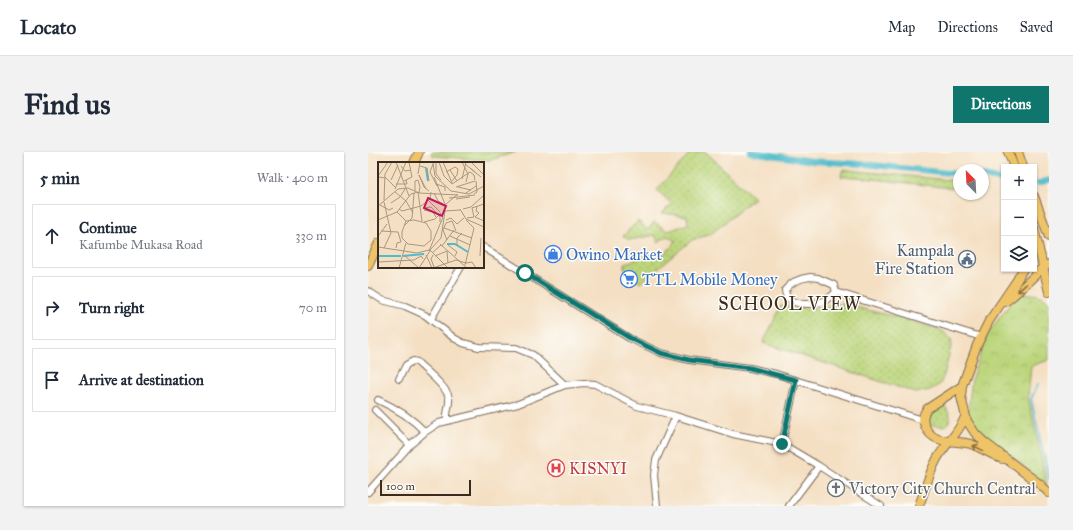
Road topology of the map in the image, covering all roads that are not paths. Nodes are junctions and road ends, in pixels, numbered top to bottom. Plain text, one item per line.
1 (419, 152) edge
2 (1018, 152) edge
3 (1008, 153) edge
4 (414, 162) edge
5 (1013, 164) edge
6 (1022, 164) edge
7 (1035, 200) edge
8 (1038, 209) junction
9 (1049, 225) edge
10 (1037, 236) edge
11 (1049, 237) edge
12 (378, 245) edge
13 (484, 248) edge
14 (368, 266) edge
15 (1047, 267) edge
16 (460, 268) edge
17 (1021, 272) edge
18 (368, 291) edge
19 (836, 292) junction
20 (1049, 292) edge
21 (998, 307) junction
22 (431, 319) junction
23 (981, 336) junction
24 (399, 379) dead end
25 (796, 380) junction
26 (565, 386) junction
27 (962, 386) junction
28 (378, 400) dead end
29 (375, 410) dead end
30 (676, 416) junction
31 (965, 417) junction
32 (447, 420) junction
33 (923, 420) junction
34 (927, 431) junction
35 (425, 432) junction
36 (948, 442) junction
37 (782, 444) junction
38 (410, 445) junction
39 (938, 458) junction
40 (1013, 464) junction
41 (819, 466) junction
42 (368, 492) edge
43 (1049, 493) edge
44 (656, 506) edge
45 (789, 506) edge
46 (881, 506) edge
47 (919, 506) edge

1 - 4 main road
2 - 6 main road
3 - 5 main road
7 - 8 main road
8 - 9 main road
8 - 11 main road
10 - 15 main road
12 - 14 main road
13 - 25 street
15 - 20 main road
15 -> 21 main road
16 - 22 street
17 - 21 main road
18 - 22 street
19 - 19 street
19 - 23 street
21 - 23 main road
22 - 26 street
23 - 27 main road
24 - 32 street
25 - 33 street
25 - 37 street
26 - 30 street
26 - 32 street
27 - 31 main road
27 - 33 main road
28 - 35 street
29 - 38 street
30 - 37 street
30 - 44 street
31 - 36 main road
31 - 40 main road
32 - 35 street
33 - 34 main road
34 - 36 main road
34 - 39 main road
35 - 38 street
36 - 39 main road
40 -> 36 main road
37 - 41 street
38 - 42 street
39 - 47 main road
40 - 43 main road
41 - 45 street
41 - 46 street

